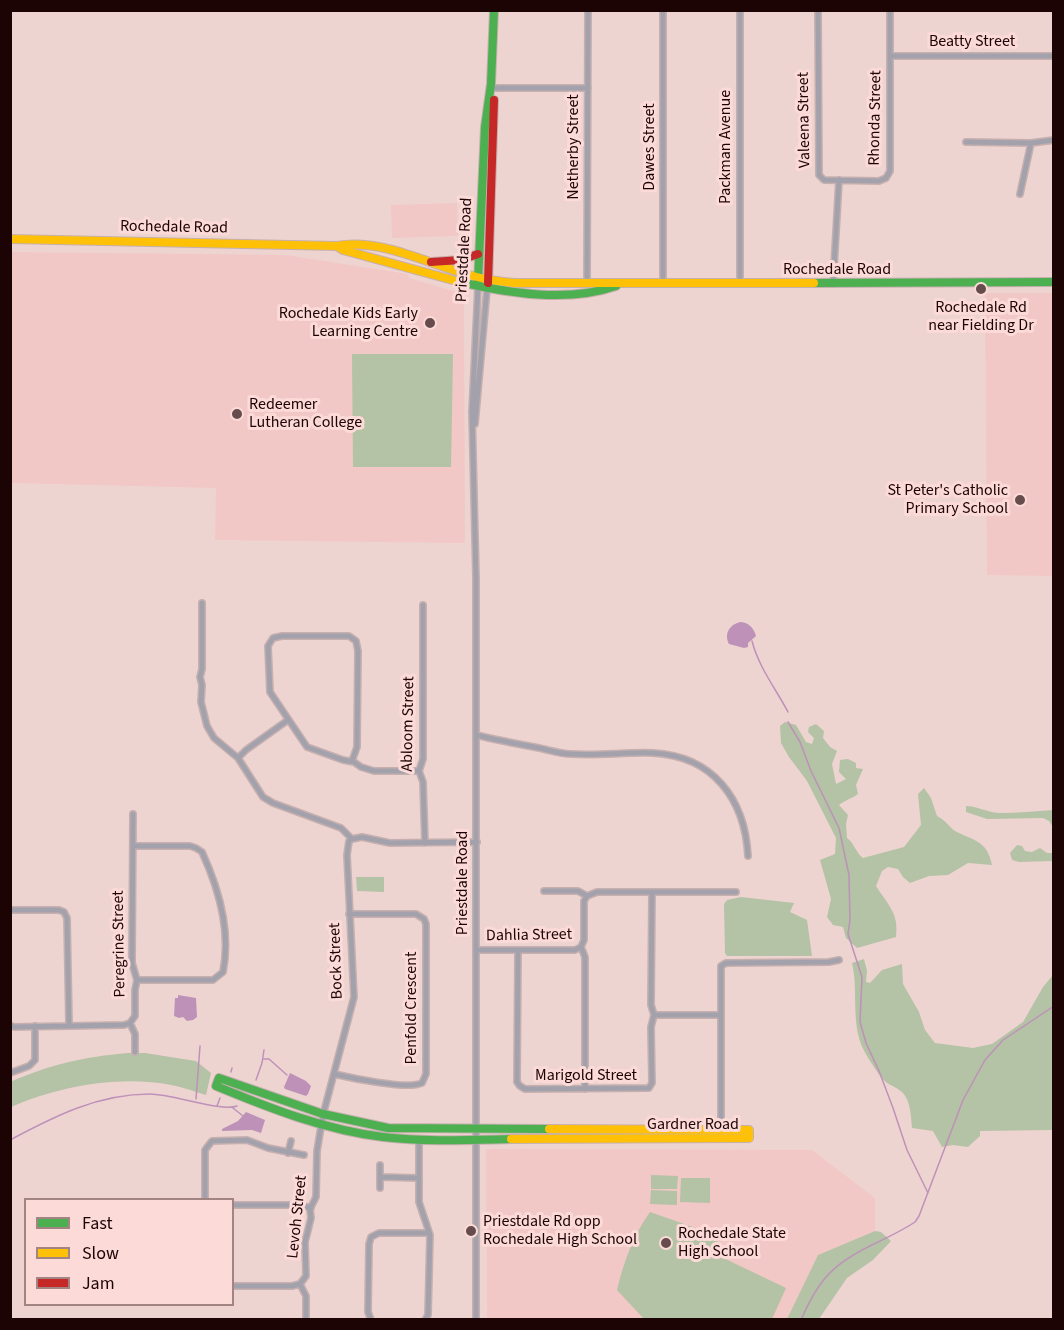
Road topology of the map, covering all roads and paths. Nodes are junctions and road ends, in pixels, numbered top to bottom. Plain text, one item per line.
1 (494, 10) edge
2 (588, 10) edge
3 (663, 10) edge
4 (740, 10) edge
5 (818, 10) edge
6 (890, 10) edge
7 (890, 56) junction
8 (1053, 56) edge
9 (492, 88) junction
10 (588, 88) junction
11 (1053, 140) edge
12 (966, 142) dead end
13 (1030, 143) junction
14 (839, 180) junction
15 (1020, 194) dead end
16 (10, 239) edge
17 (337, 246) junction
18 (478, 254) junction
19 (427, 262) junction
20 (478, 277) junction
21 (488, 279) junction
22 (1053, 282) edge
23 (587, 283) junction
24 (740, 283) junction
25 (663, 284) junction
26 (833, 284) junction
27 (620, 285) junction
28 (478, 287) junction
29 (487, 289) junction
30 (474, 446) junction
31 (202, 603) dead end
32 (423, 605) dead end
33 (288, 720) junction
34 (476, 735) junction
35 (238, 758) junction
36 (352, 761) junction
37 (419, 771) junction
38 (133, 814) dead end
39 (352, 839) junction
40 (477, 842) junction
41 (425, 843) junction
42 (133, 846) junction
43 (748, 856) dead end
44 (544, 891) dead end
45 (652, 892) junction
46 (736, 892) dead end
47 (587, 896) junction
48 (10, 910) edge
49 (349, 914) junction
50 (581, 947) junction
51 (477, 950) junction
52 (518, 950) junction
53 (839, 960) dead end
54 (137, 980) junction
55 (654, 1015) junction
56 (720, 1015) junction
57 (130, 1023) junction
58 (10, 1025) edge
59 (69, 1025) junction
60 (35, 1026) junction
61 (135, 1052) dead end
62 (10, 1073) edge
63 (334, 1074) junction
64 (585, 1089) junction
65 (323, 1115) junction
66 (322, 1125) junction
67 (476, 1129) junction
68 (721, 1134) junction
69 (476, 1139) junction
70 (419, 1140) junction
71 (291, 1141) dead end
72 (288, 1153) junction
73 (304, 1155) dead end
74 (380, 1165) dead end
75 (380, 1177) junction
76 (419, 1178) junction
77 (380, 1188) dead end
78 (205, 1198) edge
79 (234, 1205) edge
80 (311, 1208) junction
81 (429, 1233) junction
82 (300, 1284) junction
83 (234, 1286) edge
84 (306, 1320) edge
85 (371, 1320) edge
86 (425, 1320) edge
87 (476, 1320) edge

1 - 9 street, Priestdale Road
2 - 10 street, Netherby Street
3 - 25 street, Dawes Street
4 - 24 street, Packman Avenue
5 - 14 street, Valeena Street
6 - 7 street, Rhonda Street
7 - 8 street, Beatty Street
7 - 14 street, Rhonda Street
9 - 10 street
9 - 18 street, Priestdale Road
9 - 21 street, Priestdale Road
10 - 23 street, Netherby Street
11 - 13 street
12 - 13 street
13 - 15 street
14 - 26 street
16 - 17 street, Rochedale Road
17 - 19 street, Rochedale Road
17 - 28 street, Rochedale Road
18 - 19 street
18 - 20 street, Priestdale Road
19 - 20 street, Rochedale Road
20 - 21 street, Rochedale Road
20 - 28 street, Priestdale Road
21 - 23 street, Rochedale Road
21 - 29 street, Priestdale Road
22 - 26 street, Rochedale Road
23 - 27 street, Rochedale Road
24 - 25 street, Rochedale Road
24 - 26 street, Rochedale Road
25 - 27 street, Rochedale Road
27 - 29 street, Rochedale Road
28 - 29 street, Rochedale Road
28 - 30 street, Priestdale Road
29 - 30 street, Priestdale Road
30 - 34 street, Priestdale Road
31 - 35 street
32 - 37 street, Abloom Street
33 - 35 street
33 - 36 street
33 - 36 street
34 - 40 street, Priestdale Road
34 - 43 street
35 - 39 street
36 - 37 street
37 - 41 street, Abloom Street
38 - 42 street, Peregrine Street
39 - 41 street
39 - 49 street, Bock Street
40 - 41 street
40 - 51 street, Priestdale Road
42 - 54 street, Peregrine Street
42 - 54 street
44 - 47 street
45 - 46 street
45 - 47 street
45 - 55 street
47 - 50 street
48 - 59 street
49 - 63 street, Bock Street
49 - 63 street, Penfold Crescent
50 - 52 street, Dahlia Street
50 - 64 street
51 - 52 street, Dahlia Street
51 - 67 street, Priestdale Road
52 - 64 street, Marigold Street
53 - 56 street
54 - 57 street, Peregrine Street
55 - 56 street
55 - 64 street, Marigold Street
56 - 68 street
57 - 59 street
57 - 61 street, Peregrine Street
58 - 60 street
59 - 60 street
60 - 62 street
63 - 65 street, Bock Street
65 - 66 street, Levoh Street
65 - 66 street, Gardner Road
65 - 67 street, Gardner Road
66 - 70 street, Gardner Road
66 - 80 street, Levoh Street
67 - 68 street, Gardner Road
67 - 69 street, Priestdale Road
68 - 69 street, Gardner Road
69 - 70 street, Gardner Road
69 - 87 street, Priestdale Road
70 - 76 street
71 - 72 street
72 - 73 street
72 - 78 street
74 - 75 street
75 - 76 street
75 - 77 street
76 - 81 street
79 - 80 street
80 - 82 street, Levoh Street
81 - 85 street
81 - 86 street
82 - 83 street
82 - 84 street, Levoh Street

